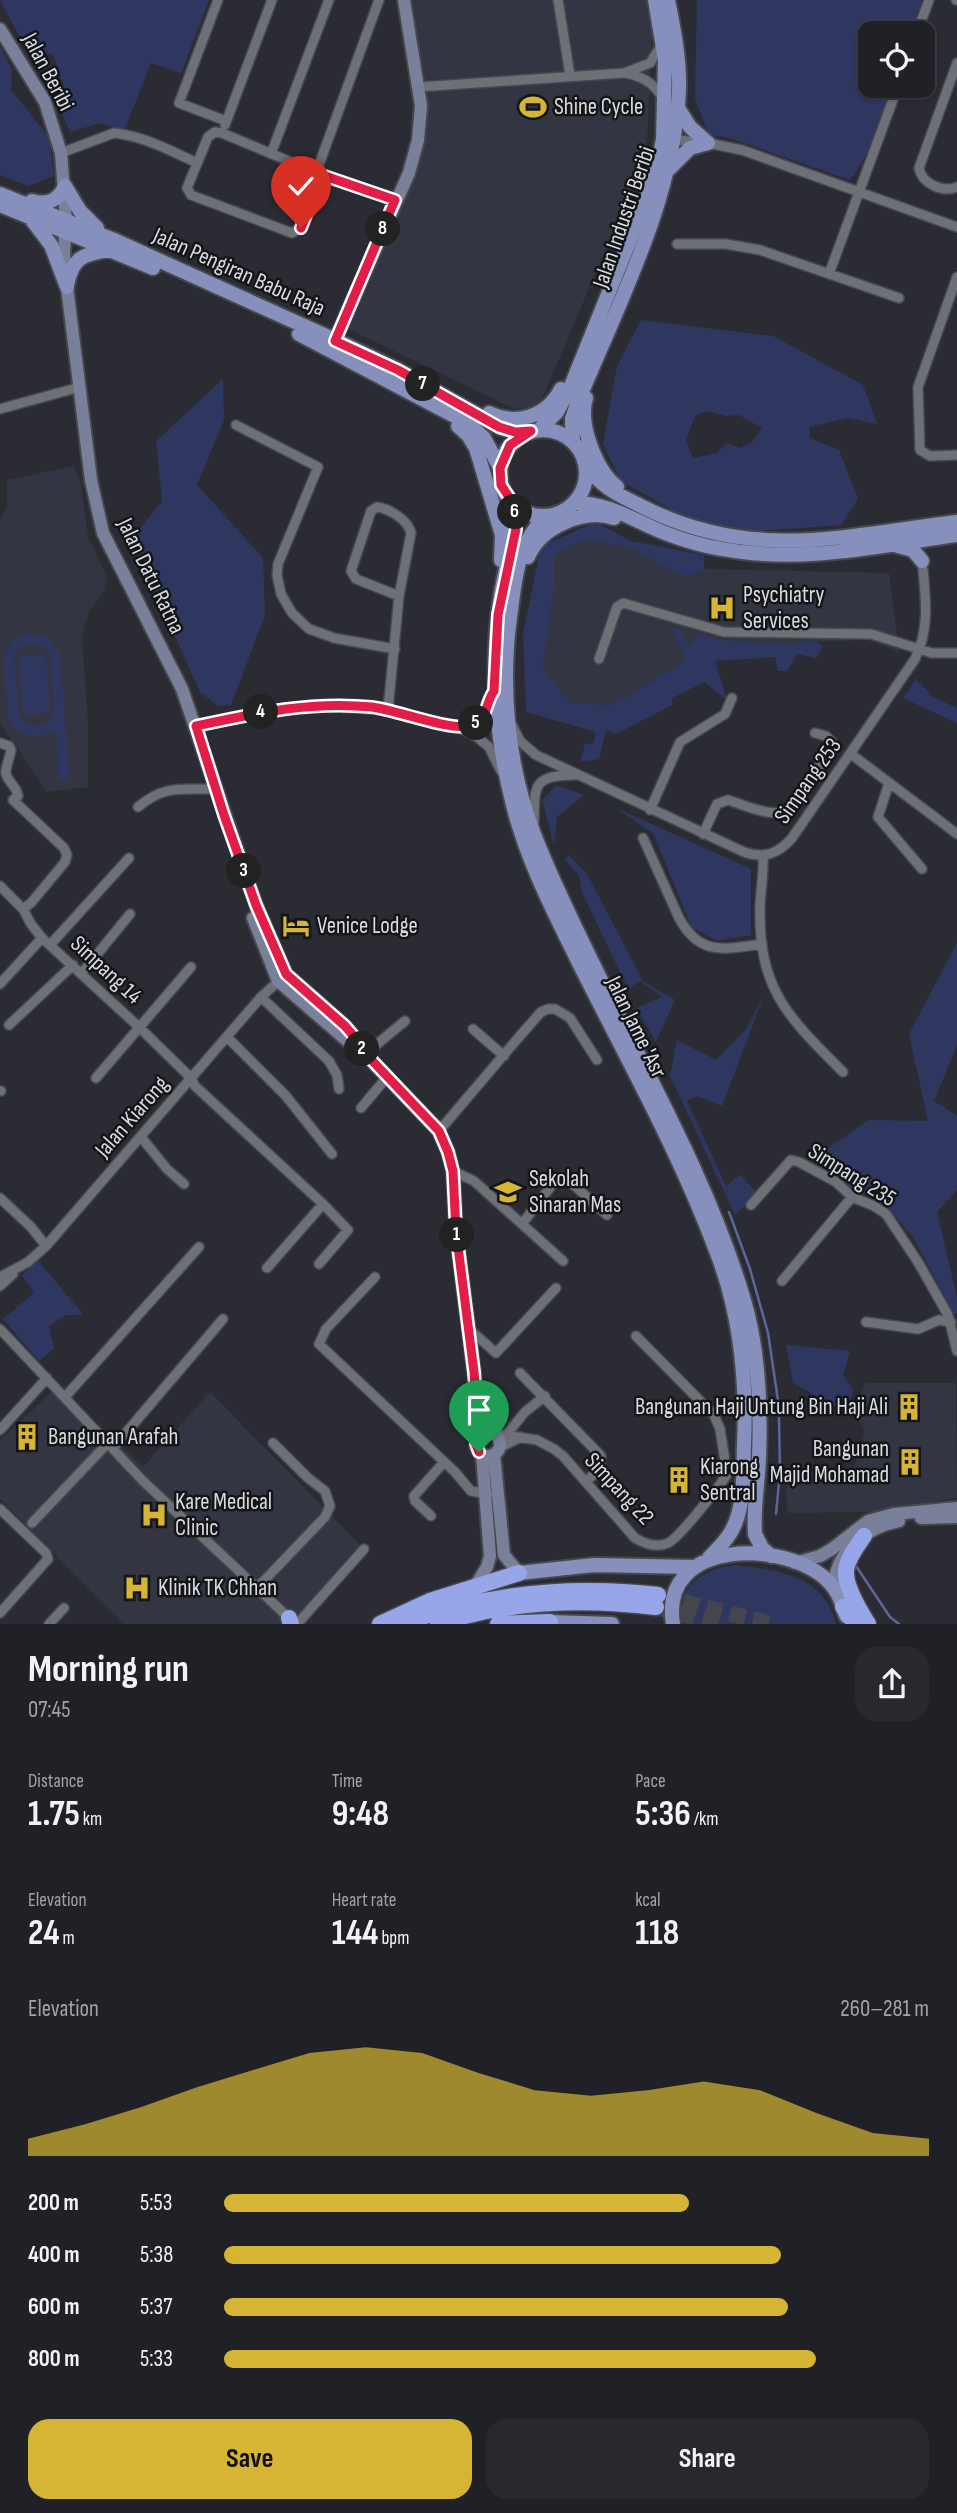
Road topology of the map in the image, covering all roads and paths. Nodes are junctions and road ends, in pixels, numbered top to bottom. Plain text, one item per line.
1 (218, 0) edge
2 (272, 0) edge
3 (329, 0) edge
4 (379, 0) edge
5 (404, 0) edge
6 (558, 0) edge
7 (654, 0) edge
8 (668, 0) edge
9 (929, 0) edge
10 (921, 21) edge
11 (0, 29) edge
12 (663, 43) junction
13 (957, 63) edge
14 (624, 73) junction
15 (570, 75) junction
16 (418, 87) junction
17 (894, 98) edge
18 (671, 105) junction
19 (226, 121) junction
20 (222, 133) junction
21 (668, 139) junction
22 (708, 143) junction
23 (61, 153) junction
24 (271, 154) junction
25 (197, 163) junction
26 (667, 171) junction
27 (319, 174) junction
28 (65, 186) junction
29 (957, 187) edge
30 (859, 192) junction
31 (0, 193) edge
32 (395, 200) junction
33 (0, 205) edge
34 (31, 218) junction
35 (65, 226) junction
36 (957, 227) edge
37 (677, 244) dead end
38 (111, 245) junction
39 (829, 274) junction
40 (957, 277) edge
41 (67, 287) junction
42 (899, 298) dead end
43 (953, 303) edge
44 (596, 338) junction
45 (335, 341) junction
46 (80, 387) junction
47 (435, 399) junction
48 (0, 409) edge
49 (236, 425) dead end
50 (535, 430) junction
51 (573, 441) junction
52 (957, 455) edge
53 (585, 463) junction
54 (500, 468) junction
55 (574, 503) junction
56 (515, 506) junction
57 (546, 516) junction
58 (957, 522) edge
59 (668, 527) junction
60 (920, 533) junction
61 (957, 535) edge
62 (890, 545) junction
63 (922, 561) junction
64 (502, 591) junction
65 (399, 596) junction
66 (511, 605) junction
67 (395, 649) junction
68 (920, 649) junction
69 (957, 653) edge
70 (599, 659) dead end
71 (494, 691) junction
72 (732, 698) dead end
73 (388, 709) junction
74 (509, 720) junction
75 (196, 726) junction
76 (458, 727) junction
77 (814, 733) dead end
78 (0, 743) edge
79 (852, 754) junction
80 (505, 774) junction
81 (575, 775) junction
82 (889, 783) junction
83 (215, 789) junction
84 (138, 807) dead end
85 (650, 810) junction
86 (533, 832) junction
87 (703, 834) junction
88 (957, 834) edge
89 (643, 838) dead end
90 (763, 856) junction
91 (129, 858) dead end
92 (922, 869) dead end
93 (0, 886) edge
94 (23, 909) junction
95 (130, 914) dead end
96 (42, 938) junction
97 (762, 944) junction
98 (50, 945) junction
99 (73, 965) junction
100 (191, 967) dead end
101 (81, 974) junction
102 (282, 978) junction
103 (0, 984) edge
104 (261, 997) junction
105 (405, 1021) dead end
106 (9, 1025) dead end
107 (140, 1028) junction
108 (473, 1029) dead end
109 (228, 1037) junction
110 (364, 1052) junction
111 (504, 1056) junction
112 (597, 1060) dead end
113 (843, 1072) dead end
114 (387, 1077) junction
115 (191, 1078) junction
116 (96, 1079) dead end
117 (339, 1089) dead end
118 (361, 1108) dead end
119 (439, 1131) junction
120 (141, 1137) junction
121 (332, 1154) dead end
122 (453, 1171) junction
123 (184, 1184) dead end
124 (852, 1197) junction
125 (0, 1198) edge
126 (323, 1204) junction
127 (751, 1206) dead end
128 (607, 1215) dead end
129 (522, 1224) junction
130 (46, 1246) junction
131 (200, 1247) dead end
132 (563, 1261) dead end
133 (28, 1262) junction
134 (319, 1264) dead end
135 (267, 1268) dead end
136 (0, 1277) edge
137 (375, 1277) dead end
138 (782, 1282) dead end
139 (0, 1286) edge
140 (556, 1288) dead end
141 (223, 1319) dead end
142 (866, 1322) dead end
143 (951, 1322) junction
144 (468, 1328) junction
145 (0, 1329) edge
146 (636, 1336) dead end
147 (957, 1350) edge
148 (520, 1373) dead end
149 (47, 1378) junction
150 (545, 1396) junction
151 (65, 1397) junction
152 (0, 1430) edge
153 (486, 1434) junction
154 (507, 1434) junction
155 (523, 1437) junction
156 (272, 1443) dead end
157 (111, 1445) junction
158 (491, 1452) junction
159 (444, 1462) junction
160 (586, 1482) junction
161 (492, 1494) junction
162 (957, 1507) edge
163 (0, 1509) edge
164 (430, 1516) dead end
165 (957, 1517) edge
166 (32, 1523) dead end
167 (864, 1536) junction
168 (364, 1549) dead end
169 (771, 1556) junction
170 (709, 1559) junction
171 (795, 1563) junction
172 (694, 1567) junction
173 (519, 1573) junction
174 (477, 1585) junction
175 (834, 1587) junction
176 (257, 1588) junction
177 (843, 1606) junction
178 (64, 1608) dead end
179 (0, 1614) edge
180 (294, 1622) edge
181 (549, 1623) edge
182 (49, 1624) edge
183 (380, 1624) edge
184 (402, 1624) edge
185 (438, 1624) edge
186 (498, 1624) edge
187 (612, 1624) edge
188 (673, 1624) edge
189 (846, 1624) edge
190 (855, 1624) edge
191 (868, 1624) edge

1 - 19 street
2 - 19 street
3 - 24 street
4 - 27 street
5 - 16 main road
6 - 15 street
7 - 12 main road, Jalan Industri Beribi
8 - 18 main road, Jalan Industri Beribi
9 - 10 street
11 - 23 main road, Jalan Beribi
12 - 14 street
12 - 18 main road, Jalan Industri Beribi
13 - 29 street
14 - 15 street
14 - 18 street
15 - 16 street
16 - 32 main road
17 - 30 street
18 - 21 main road, Jalan Industri Beribi
18 - 22 main road
19 - 20 street
20 - 24 street
20 - 25 street
21 - 22 street
21 - 26 main road, Jalan Industri Beribi
21 - 44 main road, Jalan Industri Beribi
22 - 26 main road
22 - 30 street
23 - 25 street
23 - 28 main road, Jalan Beribi
24 - 27 street
25 - 27 street
26 - 44 main road, Jalan Industri Beribi
27 - 32 street
28 - 31 main road
28 - 35 main road, Jalan Beribi
28 - 38 main road
30 - 36 street
30 - 39 street
31 - 35 main road, Jalan Pengiran Babu Raja
32 - 45 main road
33 - 34 main road, Jalan Pengiran Babu Raja
34 - 35 main road, Jalan Pengiran Babu Raja
34 - 41 main road
35 - 38 main road, Jalan Pengiran Babu Raja
35 - 41 main road, Jalan Datu Ratna
37 - 39 street
38 - 41 main road
38 - 45 main road, Jalan Pengiran Babu Raja
38 - 47 main road, Jalan Pengiran Babu Raja
39 - 42 street
40 - 43 street
41 - 46 main road, Jalan Datu Ratna
43 - 52 street
44 - 47 main road
44 - 50 main road, Jalan Industri Beribi
44 - 51 main road, Jalan Industri Beribi
44 - 59 main road
45 - 47 main road, Jalan Pengiran Babu Raja
46 - 48 street
46 - 75 main road, Jalan Datu Ratna
47 - 50 main road, Jalan Pengiran Babu Raja
47 - 54 main road, Jalan Pengiran Babu Raja
47 - 64 main road
49 - 67 street
50 - 51 main road
50 - 54 main road
51 - 53 main road
53 - 55 main road
53 - 59 main road
54 - 56 main road
55 - 57 main road
55 - 59 main road
56 - 57 main road
56 - 64 main road, Jalan Jame 'Asr
57 - 66 main road, Jalan Jame 'Asr
58 - 60 main road
59 - 60 main road
59 - 62 main road
59 - 66 main road
60 - 61 main road
60 - 62 main road
60 - 63 street, Simpang 253
62 - 63 main road
63 - 68 street, Simpang 253
64 - 71 main road, Jalan Jame 'Asr
65 - 65 street
65 - 67 street
66 - 74 main road, Jalan Jame 'Asr
67 - 73 street
68 - 69 street
68 - 70 street
68 - 79 street, Simpang 253
71 - 76 street
71 - 80 main road, Jalan Jame 'Asr
72 - 85 street
73 - 75 street
73 - 76 street
74 - 81 street
74 - 86 main road, Jalan Jame 'Asr
75 - 83 main road, Jalan Datu Ratna
76 - 80 street
77 - 87 street
78 - 94 street
79 - 82 street
79 - 90 street, Simpang 253
80 - 170 main road, Jalan Jame 'Asr
81 - 85 street
81 - 86 street
82 - 88 street
82 - 92 street
83 - 84 street
83 - 102 main road, Jalan Datu Ratna
85 - 87 street
86 - 169 main road, Jalan Jame 'Asr
87 - 90 street
89 - 97 street
90 - 97 street
91 - 98 street
93 - 94 street, Simpang 14
94 - 96 street, Simpang 14
95 - 101 street
96 - 98 street, Simpang 14
96 - 103 street
97 - 113 street
98 - 99 street, Simpang 14
99 - 101 street, Simpang 14
99 - 106 street
100 - 107 street
101 - 107 street, Simpang 14
102 - 104 street, Jalan Kiarong
102 - 110 main road, Jalan Datu Ratna
104 - 109 street, Jalan Kiarong
104 - 117 street
105 - 110 street
107 - 115 street, Simpang 14
107 - 116 street
108 - 111 street
109 - 115 street, Jalan Kiarong
109 - 121 street
110 - 114 main road, Jalan Datu Ratna
111 - 112 street
111 - 119 street
114 - 118 street
114 - 119 main road, Jalan Datu Ratna
115 - 120 street, Jalan Kiarong
115 - 126 street, Simpang 14
119 - 122 main road, Jalan Datu Ratna
120 - 123 street
120 - 130 street, Jalan Kiarong
122 - 129 street
122 - 144 main road, Jalan Datu Ratna
124 - 127 street, Simpang 235
124 - 138 street
124 - 143 street, Simpang 235
125 - 130 street
126 - 134 street, Simpang 14
126 - 135 street
128 - 129 street
129 - 132 street
130 - 133 street, Jalan Kiarong
131 - 151 street
133 - 136 street, Jalan Kiarong
133 - 139 street
137 - 159 street
140 - 144 street
141 - 157 street
142 - 143 street
143 - 147 street, Simpang 235
144 - 153 main road, Jalan Datu Ratna
145 - 149 street
146 - 160 street, Simpang 22
148 - 150 street
149 - 151 street
149 - 152 street
150 - 154 street
150 - 160 street
151 - 157 street
153 - 154 street, Simpang 22
153 - 158 main road
153 - 158 main road, Jalan Datu Ratna
154 - 155 street, Simpang 22
155 - 158 street
155 - 160 street, Simpang 22
156 - 176 street
157 - 166 street
157 - 176 street
158 - 161 main road
159 - 161 street
159 - 164 street
161 - 173 main road
161 - 174 main road
162 - 171 main road
163 - 179 street
165 - 167 main road
167 - 175 main road
167 - 191 highway
168 - 180 street
169 - 170 main road
169 - 171 main road
170 - 172 main road
171 - 175 main road
172 - 173 main road
172 - 188 main road
173 - 174 highway
174 - 183 highway
175 - 177 main road
176 - 180 street
177 - 189 main road
177 - 190 highway
178 - 182 street
181 - 186 highway
181 - 187 main road
184 - 185 highway

